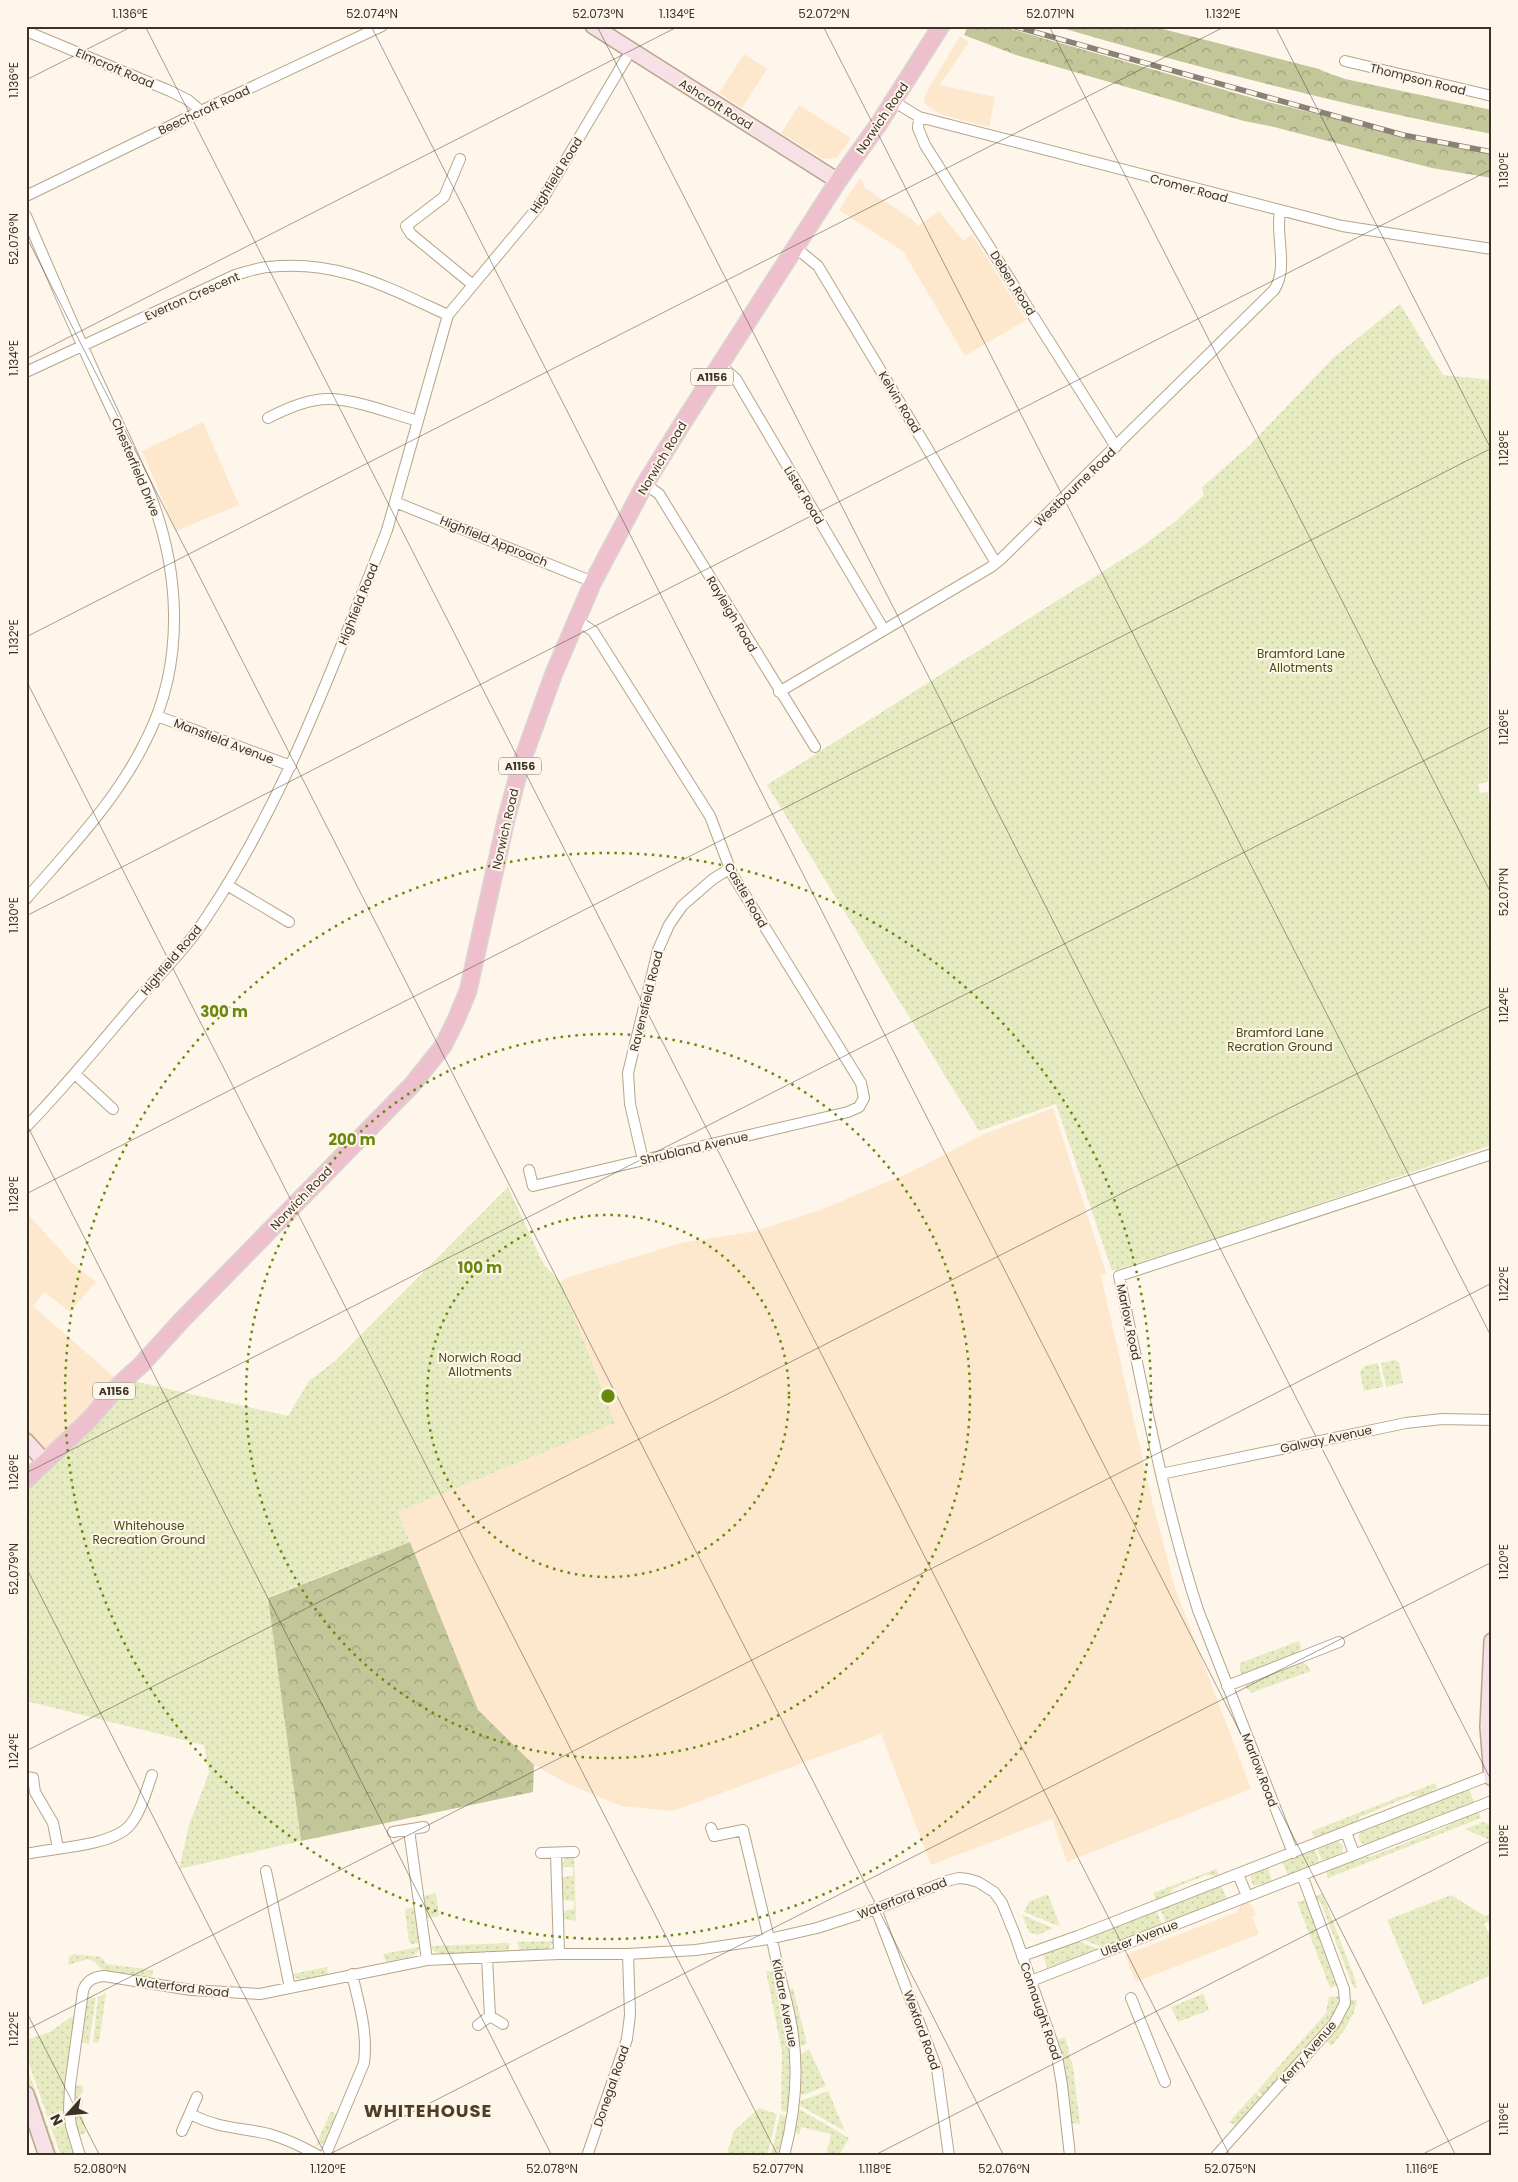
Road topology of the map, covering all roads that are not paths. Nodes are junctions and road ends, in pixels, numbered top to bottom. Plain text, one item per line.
1 (382, 26) edge
2 (593, 26) edge
3 (941, 26) edge
4 (26, 31) edge
5 (631, 50) junction
6 (1344, 61) dead end
7 (1492, 96) edge
8 (893, 101) junction
9 (201, 110) junction
10 (919, 117) junction
11 (460, 159) dead end
12 (838, 181) junction
13 (26, 196) edge
14 (1280, 212) junction
15 (26, 216) edge
16 (796, 248) junction
17 (1492, 249) edge
18 (473, 285) junction
19 (448, 315) junction
20 (82, 346) junction
21 (719, 364) junction
22 (26, 372) edge
23 (268, 418) dead end
24 (418, 422) junction
25 (1116, 447) junction
26 (645, 484) junction
27 (395, 502) junction
28 (996, 563) junction
29 (593, 582) junction
30 (576, 620) junction
31 (884, 630) junction
32 (779, 692) junction
33 (157, 716) junction
34 (814, 747) dead end
35 (291, 766) junction
36 (729, 869) junction
37 (227, 886) junction
38 (26, 898) edge
39 (289, 922) dead end
40 (74, 1074) junction
41 (864, 1098) joint
42 (113, 1109) dead end
43 (26, 1127) edge
44 (1492, 1154) edge
45 (643, 1160) junction
46 (529, 1170) dead end
47 (1492, 1420) edge
48 (26, 1441) edge
49 (45, 1462) junction
50 (1161, 1474) junction
51 (26, 1480) edge
52 (1492, 1641) edge
53 (1339, 1642) dead end
54 (1228, 1686) junction
55 (1490, 1756) edge
56 (152, 1776) dead end
57 (1491, 1777) edge
58 (26, 1778) edge
59 (1492, 1801) edge
60 (424, 1827) dead end
61 (711, 1828) dead end
62 (409, 1830) junction
63 (393, 1832) dead end
64 (1346, 1832) junction
65 (58, 1848) junction
66 (574, 1852) dead end
67 (540, 1853) dead end
68 (556, 1853) junction
69 (1293, 1853) junction
70 (26, 1854) edge
71 (1354, 1854) junction
72 (266, 1871) dead end
73 (1238, 1874) junction
74 (1302, 1875) junction
75 (1247, 1896) junction
76 (876, 1909) junction
77 (771, 1939) junction
78 (558, 1954) junction
79 (628, 1954) junction
80 (1022, 1956) junction
81 (487, 1957) junction
82 (427, 1960) junction
83 (352, 1974) junction
84 (1031, 1981) junction
85 (290, 1988) junction
86 (1131, 1998) dead end
87 (490, 2016) junction
88 (503, 2024) dead end
89 (478, 2025) dead end
90 (1165, 2082) dead end
91 (26, 2094) edge
92 (197, 2098) dead end
93 (190, 2114) junction
94 (182, 2131) dead end
95 (47, 2156) edge
96 (80, 2156) edge
97 (319, 2156) edge
98 (325, 2156) edge
99 (587, 2156) edge
100 (784, 2156) edge
101 (950, 2156) edge
102 (1070, 2156) edge
103 (1216, 2156) edge

1 - 9 street, Beechcroft Road
2 - 5 street, Ashcroft Road
3 - 8 main road, Norwich Road / A1156
4 - 9 street, Elmcroft Road
5 - 12 street, Ashcroft Road
5 - 18 street, Highfield Road
6 - 7 street, Thompson Road
8 - 10 street, Cromer Road
8 - 12 main road, Norwich Road / A1156
9 - 13 street, Beechcroft Road
10 - 14 street, Cromer Road
10 - 25 street, Deben Road
11 - 18 street
12 - 16 main road, Norwich Road / A1156
14 - 17 street, Cromer Road
14 - 25 street, Westbourne Road
15 - 20 street, Chesterfield Drive
16 - 21 main road, Norwich Road / A1156
16 - 28 street, Kelvin Road
18 - 19 street, Highfield Road
19 - 20 street, Everton Crescent
19 - 24 street, Highfield Road
20 - 22 street, Everton Crescent
20 - 33 street, Chesterfield Drive
21 - 26 main road, Norwich Road / A1156
21 - 31 street, Lister Road
23 - 24 street
24 - 27 street, Highfield Road
25 - 28 street, Westbourne Road
26 - 29 main road, Norwich Road / A1156
26 - 32 street, Rayleigh Road
27 - 29 street, Highfield Approach
27 - 35 street, Highfield Road
28 - 31 street, Westbourne Road
29 - 30 main road, Norwich Road / A1156
30 - 36 street, Castle Road
30 - 49 main road, Norwich Road / A1156
31 - 32 street, Westbourne Road
32 - 34 street, Rayleigh Road
33 - 35 street, Mansfield Avenue
33 - 38 street, Chesterfield Drive
35 - 37 street, Highfield Road
36 - 41 street, Castle Road
36 - 45 street, Ravensfield Road
37 - 39 street
37 - 40 street, Highfield Road
40 - 42 street
40 - 43 street, Highfield Road
41 - 45 street, Shrubland Avenue
44 - 50 street, Marlow Road
45 - 46 street, Shrubland Avenue
47 - 50 street, Galway Avenue
48 - 49 street
49 - 51 main road, Norwich Road / A1156
50 - 54 street, Marlow Road
52 - 55 street
53 - 54 street
54 - 69 street, Marlow Road
55 - 57 street
56 - 65 street
57 - 64 street, Ulster Avenue
58 - 65 street
59 - 71 street, Ulster Avenue
60 - 62 street
61 - 77 street
62 - 63 street
62 - 82 street
64 - 69 street, Ulster Avenue
64 - 71 street
65 - 70 street
66 - 68 street
67 - 68 street
68 - 78 street
69 - 73 street, Ulster Avenue
71 - 74 street, Ulster Avenue
72 - 85 street
73 - 75 street
73 - 80 street, Ulster Avenue
74 - 75 street, Ulster Avenue
74 - 103 street, Kerry Avenue
75 - 84 street, Ulster Avenue
76 - 77 street, Waterford Road
76 - 80 street, Waterford Road
76 - 101 street, Wexford Road
77 - 79 street, Waterford Road
77 - 100 street, Kildare Avenue
78 - 79 street, Waterford Road
78 - 81 street, Waterford Road
79 - 99 street, Donegal Road
80 - 84 street, Connaught Road
81 - 82 street, Waterford Road
81 - 87 street
82 - 83 street, Waterford Road
83 - 85 street, Waterford Road
83 - 98 street
84 - 102 street, Connaught Road
85 - 96 street, Waterford Road
86 - 90 street
87 - 88 street
87 - 89 street
91 - 95 street
92 - 93 street
93 - 94 street
93 - 97 street

